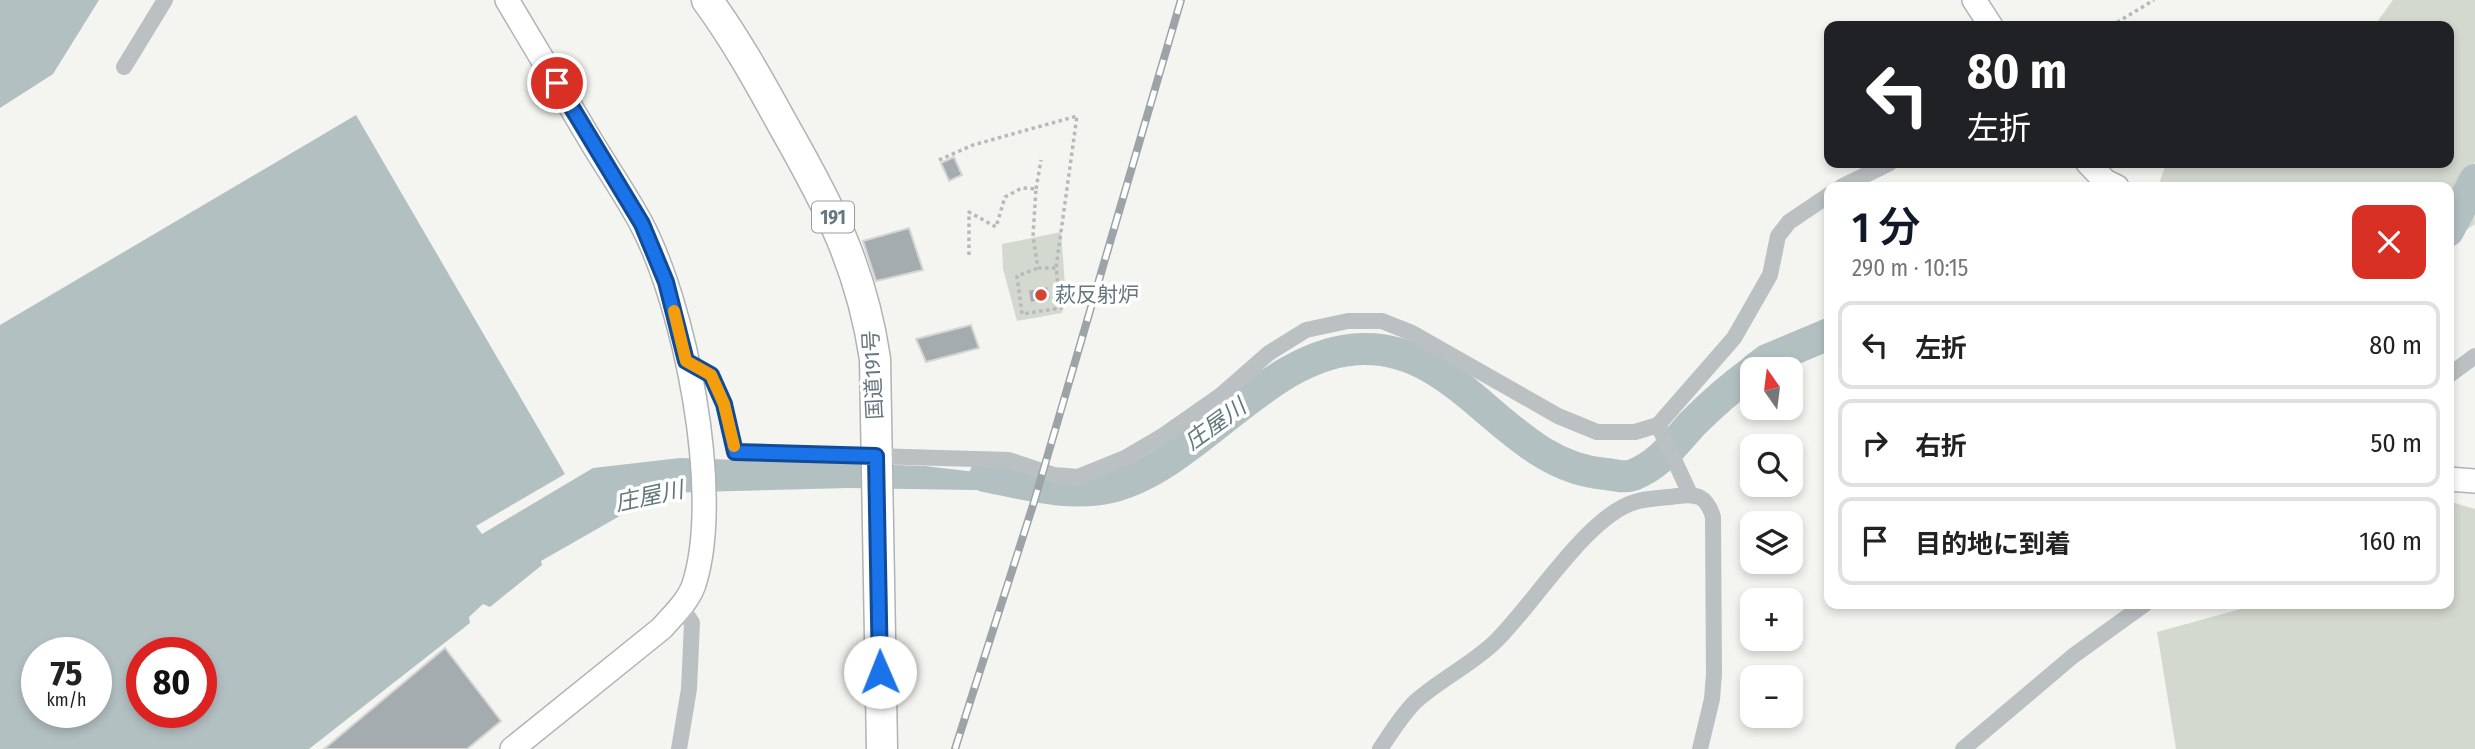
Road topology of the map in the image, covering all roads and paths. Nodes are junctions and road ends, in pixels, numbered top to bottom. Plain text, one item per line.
1 (165, 0) edge
2 (507, 0) edge
3 (707, 0) edge
4 (1973, 0) edge
5 (2154, 0) edge
6 (1988, 21) edge
7 (2119, 21) edge
8 (124, 67) dead end
9 (939, 160) dead end
10 (1041, 160) dead end
11 (1881, 168) edge
12 (2093, 168) edge
13 (1851, 182) edge
14 (2107, 182) edge
15 (1036, 189) junction
16 (1824, 198) edge
17 (969, 255) dead end
18 (1038, 268) junction
19 (1056, 268) junction
20 (2475, 356) edge
21 (686, 361) junction
22 (2454, 372) edge
23 (1658, 425) junction
24 (876, 459) junction
25 (2454, 479) edge
26 (2475, 481) edge
27 (1690, 495) junction
28 (682, 607) junction
29 (2138, 609) edge
30 (512, 749) edge
31 (678, 749) edge
32 (882, 749) edge
33 (1380, 749) edge
34 (1700, 749) edge
35 (1963, 749) edge

1 - 8 street
2 - 21 street
3 - 24 highway, 国道191号 / 191
4 - 6 street
5 - 7 path
9 - 19 path
10 - 15 path
11 - 13 street
12 - 14 street
15 - 17 path
15 - 18 path
16 - 23 street
18 - 19 path
18 - 19 path
20 - 22 street
21 - 24 street
21 - 28 street
23 - 24 street
23 - 27 street
24 - 32 highway, 国道191号 / 191
25 - 26 street
27 - 33 street
27 - 34 street
28 - 30 street
28 - 31 street
29 - 35 street

